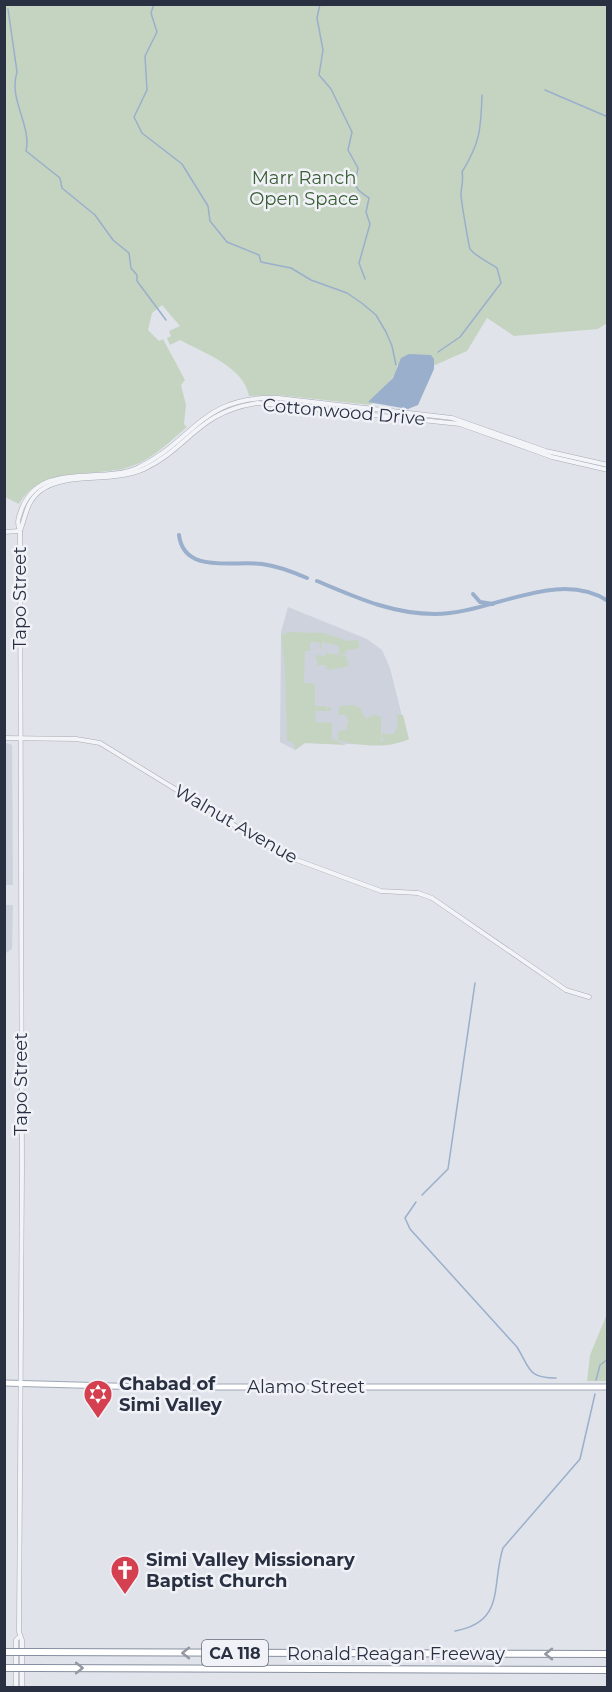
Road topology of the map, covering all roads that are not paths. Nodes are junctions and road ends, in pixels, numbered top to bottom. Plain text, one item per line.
1 (608, 467) edge
2 (20, 531) junction
3 (4, 532) edge
4 (4, 738) edge
5 (21, 738) junction
6 (589, 997) dead end
7 (4, 1383) edge
8 (20, 1383) junction
9 (608, 1387) edge
10 (19, 1637) junction
11 (4, 1652) edge
12 (608, 1654) edge
13 (4, 1668) edge
14 (608, 1670) edge
15 (16, 1688) edge
16 (22, 1688) edge

1 - 2 street, Cottonwood Drive
2 - 3 street
2 - 5 street, Tapo Street
4 - 5 street, Walnut Avenue
5 - 6 street, Walnut Avenue
5 - 8 street, Tapo Street
7 - 8 main road, Alamo Street
8 - 9 main road, Alamo Street
8 - 10 street, Tapo Street
10 - 15 street, Tapo Street
10 - 16 street, Tapo Street
12 -> 11 highway, Ronald Reagan Freeway / CA 118, bridge
13 -> 14 highway, Ronald Reagan Freeway / CA 118, bridge

